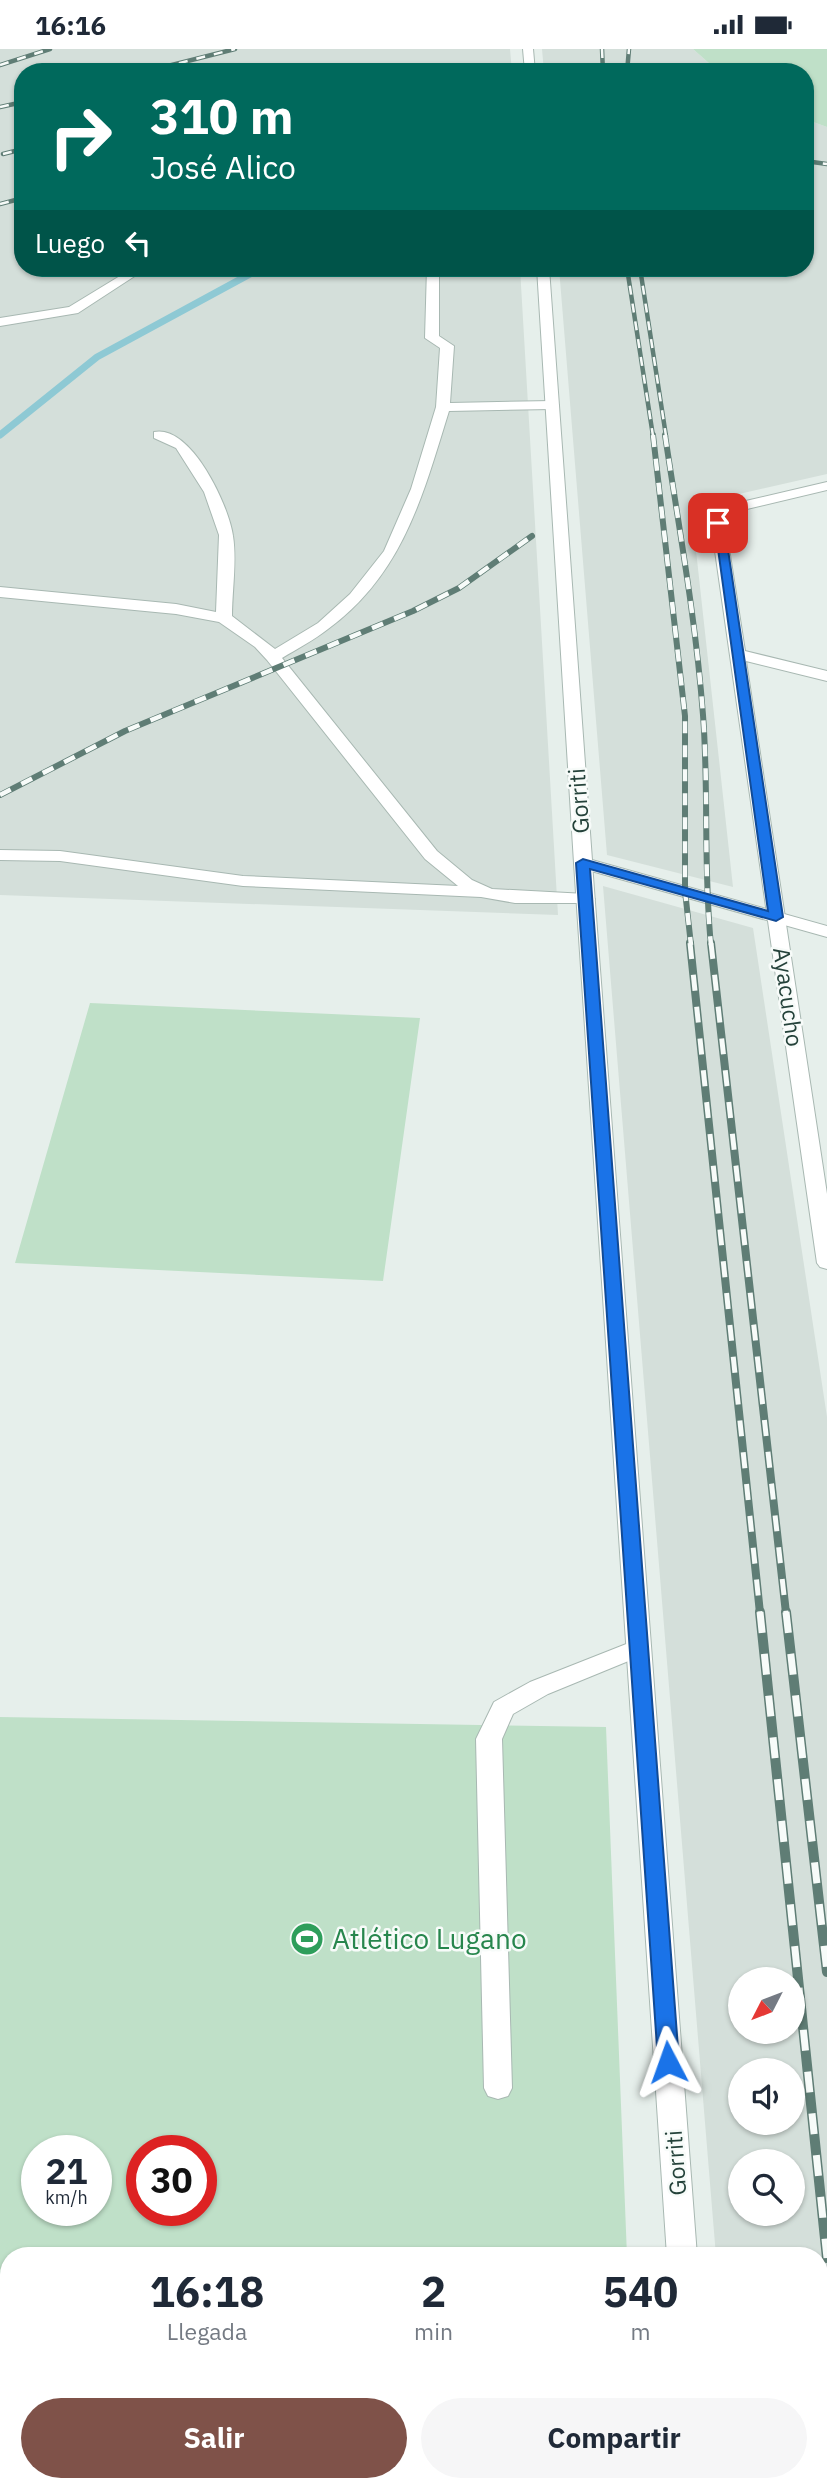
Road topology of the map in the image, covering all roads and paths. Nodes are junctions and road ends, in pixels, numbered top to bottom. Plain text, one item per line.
1 (126, 277) edge
2 (433, 277) edge
3 (544, 277) edge
4 (0, 321) edge
5 (552, 405) junction
6 (443, 407) junction
7 (159, 435) dead end
8 (827, 486) edge
9 (0, 592) edge
10 (224, 618) junction
11 (738, 655) junction
12 (273, 657) junction
13 (827, 676) edge
14 (0, 855) edge
15 (583, 863) junction
16 (481, 892) junction
17 (586, 899) junction
18 (776, 917) junction
19 (827, 932) edge
20 (827, 1263) edge
21 (639, 1647) junction
22 (498, 2088) dead end
23 (681, 2247) edge

1 - 4 street
2 - 6 street
3 - 5 street, Gorriti
5 - 6 street
5 - 15 street, Gorriti
6 - 12 street
7 - 10 street
8 - 11 street, Ayacucho
9 - 10 street
10 - 12 street
11 - 13 street
11 - 18 street, Ayacucho
12 - 16 street
14 - 16 street
15 - 17 street, Gorriti
15 - 18 street
16 - 17 street
17 - 21 street, Gorriti
18 - 19 street
18 - 20 street, Ayacucho
21 - 22 street
21 - 23 street, Gorriti

